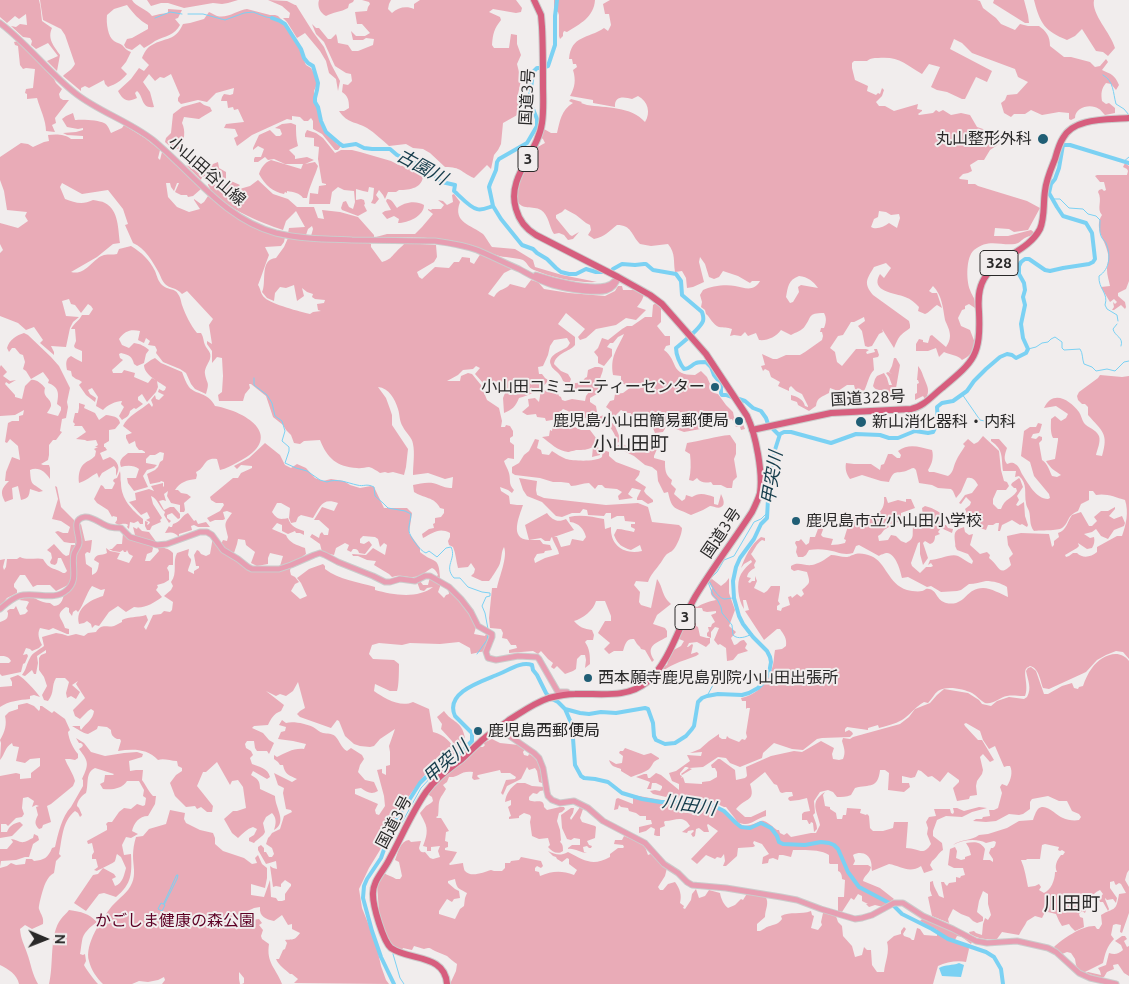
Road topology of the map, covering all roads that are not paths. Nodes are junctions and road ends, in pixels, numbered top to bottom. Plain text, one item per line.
1 (534, 0) edge
2 (0, 23) edge
3 (1129, 118) edge
4 (618, 277) junction
5 (752, 430) junction
6 (0, 609) edge
7 (602, 694) junction
8 (500, 726) junction
9 (448, 984) edge
10 (1116, 984) edge

1 - 4 highway, 国道3号 / 3
2 - 4 main road, 小山田谷山線
3 - 5 highway, 国道328号 / 328
4 - 5 highway, 国道3号 / 3
5 - 7 highway, 国道3号 / 3
6 - 7 main road
7 - 8 highway, 国道3号 / 3
8 - 9 highway, 国道3号 / 3
8 - 10 main road

